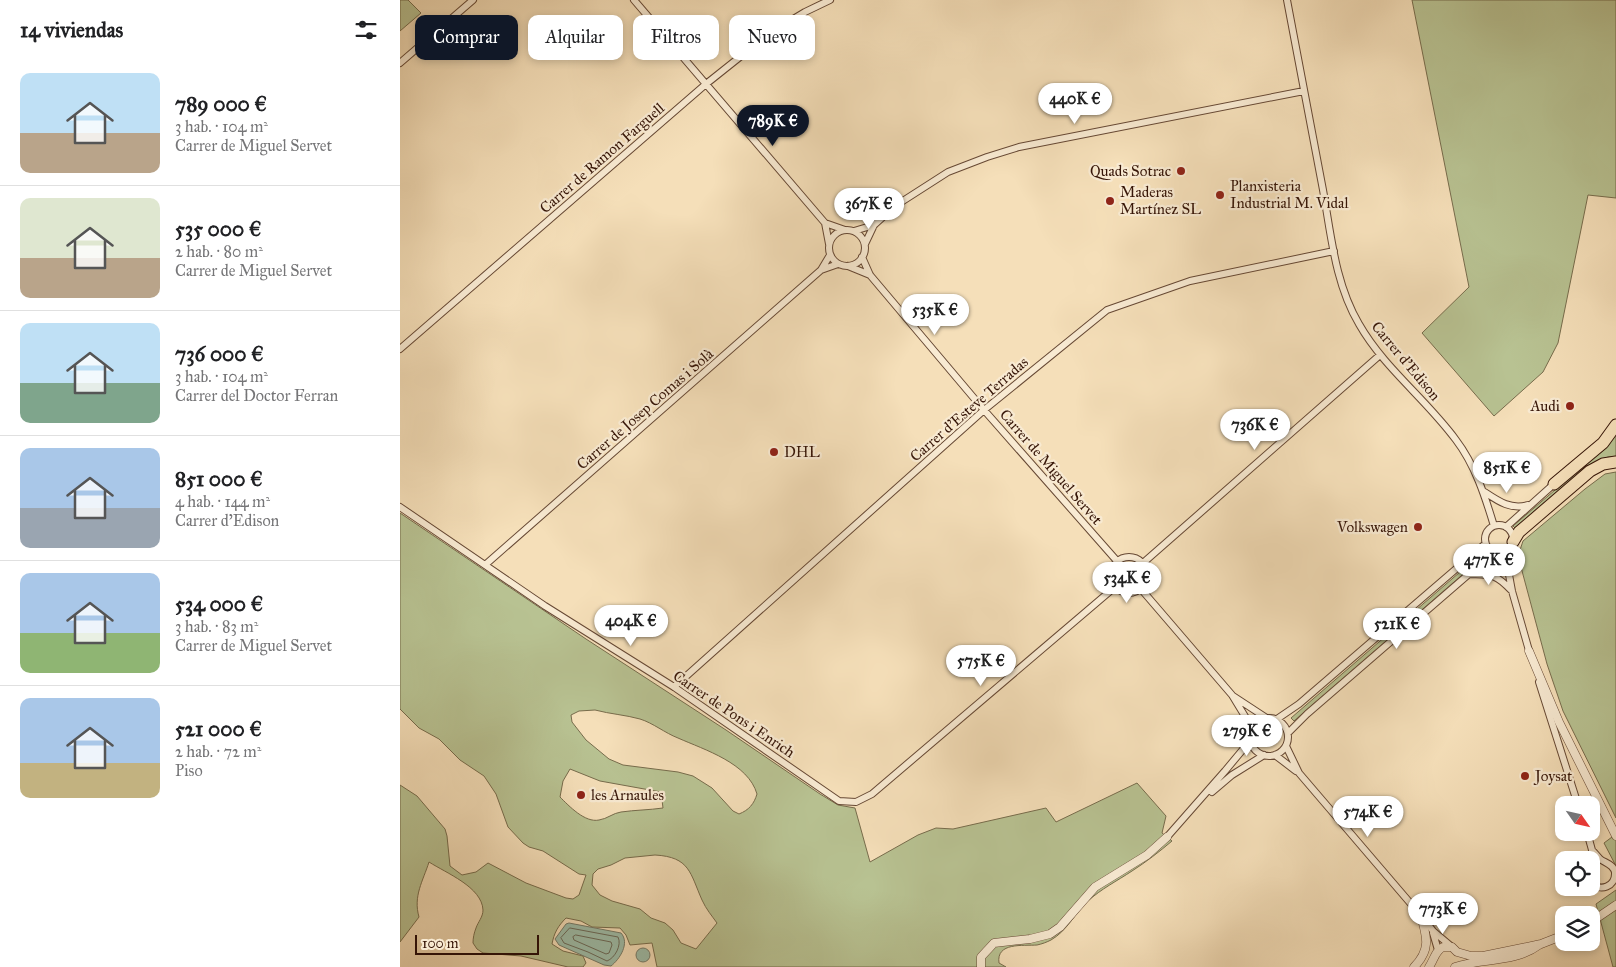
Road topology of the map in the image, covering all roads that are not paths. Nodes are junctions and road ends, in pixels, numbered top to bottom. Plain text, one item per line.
1 (472, 0) edge
2 (634, 0) edge
3 (830, 0) edge
4 (1287, 0) edge
5 (400, 63) edge
6 (706, 84) junction
7 (1304, 91) junction
8 (825, 223) junction
9 (874, 225) junction
10 (845, 230) junction
11 (854, 231) junction
12 (829, 244) junction
13 (864, 244) junction
14 (1334, 251) junction
15 (830, 255) junction
16 (862, 258) junction
17 (838, 264) junction
18 (848, 266) junction
19 (821, 270) junction
20 (870, 275) junction
21 (400, 350) edge
22 (1380, 355) junction
23 (984, 410) junction
24 (1616, 425) edge
25 (1616, 462) edge
26 (1554, 484) joint
27 (1483, 491) junction
28 (1530, 504) junction
29 (400, 506) edge
30 (1494, 526) junction
31 (1506, 527) junction
32 (1513, 542) junction
33 (1485, 544) junction
34 (1492, 552) junction
35 (1504, 553) junction
36 (1117, 561) junction
37 (1143, 563) junction
38 (485, 565) junction
39 (1468, 574) junction
40 (1115, 587) junction
41 (1141, 589) junction
42 (1512, 591) junction
43 (1529, 651) junction
44 (674, 686) junction
45 (1232, 695) junction
46 (1266, 717) junction
47 (1276, 719) junction
48 (1250, 731) junction
49 (1288, 733) junction
50 (1250, 741) junction
51 (1286, 746) junction
52 (1264, 755) junction
53 (1275, 755) junction
54 (1299, 773) junction
55 (1575, 796) edge
56 (1194, 807) junction
57 (1616, 836) edge
58 (1167, 838) joint
59 (1590, 841) edge
60 (1592, 850) edge
61 (1600, 859) edge
62 (1600, 887) edge
63 (1616, 905) edge
64 (1421, 916) junction
65 (1600, 916) edge
66 (1433, 931) junction
67 (1555, 939) edge
68 (1541, 944) junction
69 (1454, 949) junction
70 (1438, 950) junction
71 (1435, 958) junction
72 (981, 967) edge
73 (1414, 967) edge
74 (1429, 967) edge
75 (1439, 967) edge
76 (1455, 967) edge

1 - 5 street
2 - 6 street
3 - 6 street, Carrer de Ramon Farguell
4 - 7 street, Carrer d'Edison
6 - 8 street
6 - 21 street, Carrer de Ramon Farguell
7 - 9 street
7 - 14 street, Carrer d'Edison
8 - 10 street
8 - 12 street
9 - 11 street
9 - 13 street
10 - 11 street
10 - 12 street
11 - 13 street
12 - 15 street
13 - 16 street
14 - 22 street, Carrer d'Edison
14 - 23 street, Carrer d'Esteve Terradas
15 - 17 street
15 - 19 street, Carrer de Josep Comas i Solà
16 - 18 street
16 - 20 street, Carrer de Miguel Servet
17 - 18 street
17 - 19 street, Carrer de Josep Comas i Solà
18 - 20 street, Carrer de Miguel Servet
19 - 38 street, Carrer de Josep Comas i Solà
20 - 23 street, Carrer de Miguel Servet
22 - 27 street, Carrer d'Edison
22 - 37 street
23 - 36 street, Carrer de Miguel Servet
23 - 44 street, Carrer d'Esteve Terradas
24 - 26 highway
25 - 32 highway
26 - 28 street
27 - 28 street
27 - 30 street, Carrer d'Edison
28 - 31 street
29 - 38 street, Carrer de Pons i Enrich
30 - 31 street
30 - 33 street
31 - 32 street
32 - 35 street
33 - 34 street
33 - 47 street
34 - 35 street
34 - 39 street
35 - 42 street
36 - 37 street
36 - 40 street
37 - 41 street
38 - 44 street, Carrer de Pons i Enrich
39 - 42 street
39 - 49 street
40 - 41 street
40 - 44 street, Carrer de Pons i Enrich
41 - 45 street
42 - 43 street
43 - 55 street
43 - 57 street
45 - 46 street
45 - 48 street
46 - 47 street
46 - 48 street
47 - 49 street
48 - 50 street
49 - 51 street
50 - 52 street
50 - 56 street
51 - 53 street
51 - 54 street
52 - 53 street
52 - 56 street
53 - 54 street
54 - 64 street
56 - 58 street
58 - 72 street
59 - 60 street
61 - 62 street
63 - 65 street
64 - 66 street
64 - 73 street
66 - 69 street
66 - 70 street
67 - 68 street
68 - 69 street
68 - 76 street
69 - 70 street
69 - 76 street
70 - 71 street
71 - 74 street
71 - 75 street

